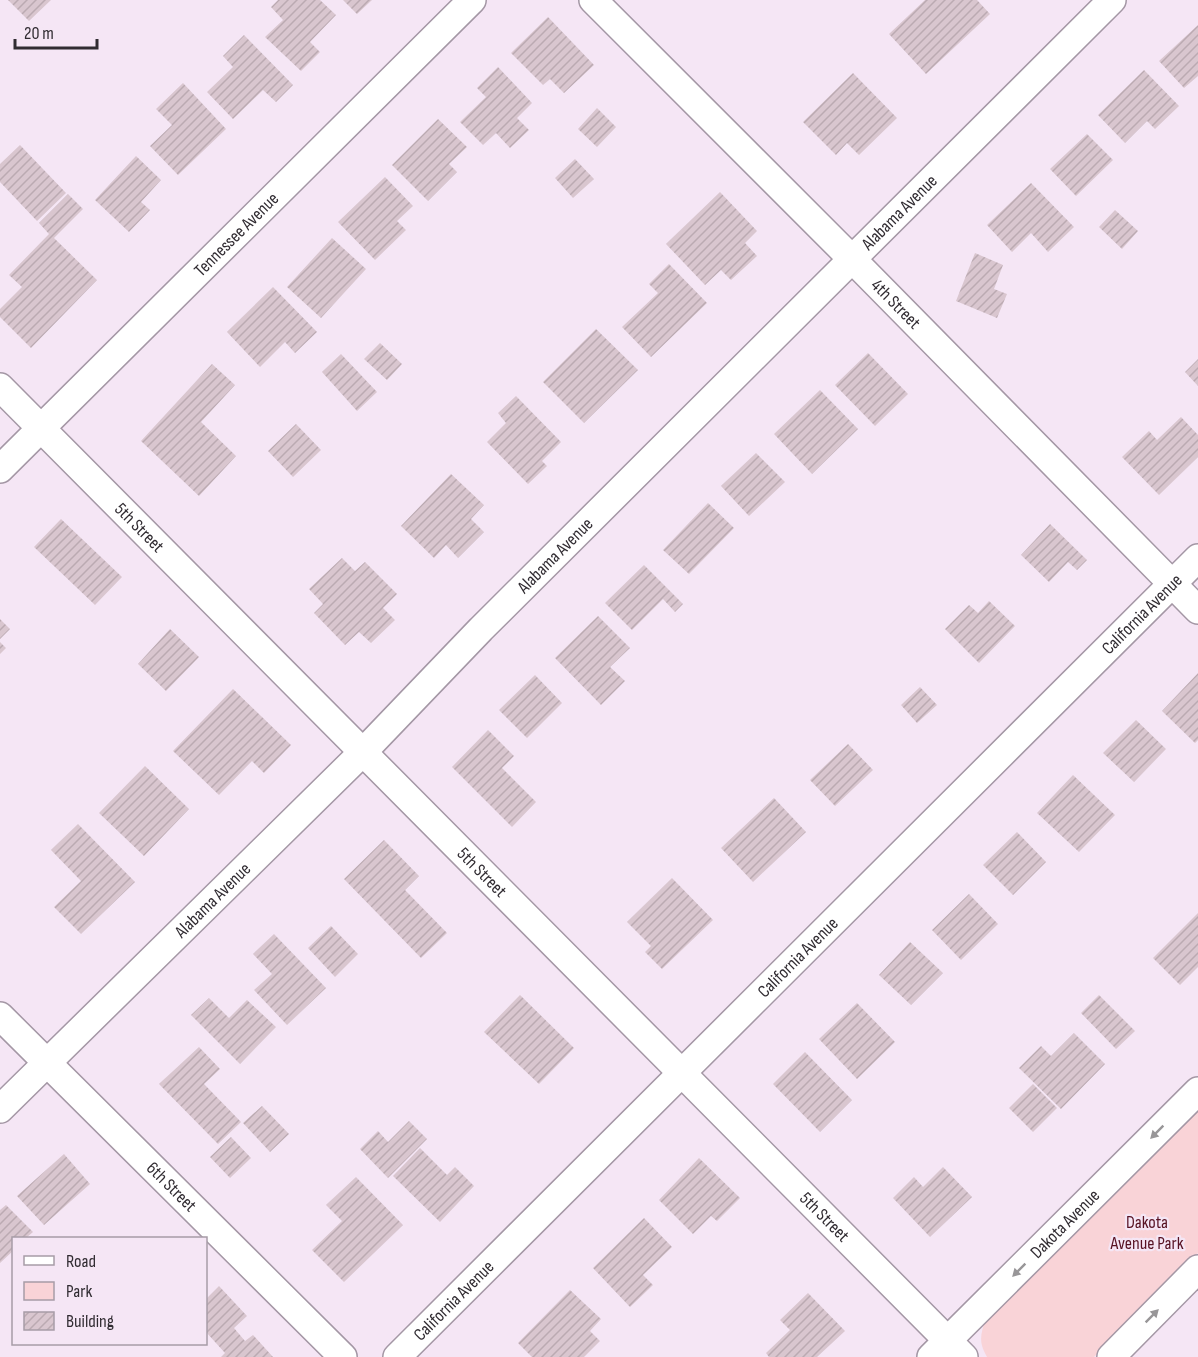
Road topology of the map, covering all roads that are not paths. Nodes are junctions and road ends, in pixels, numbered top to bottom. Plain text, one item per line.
1 (472, 0) edge
2 (592, 0) edge
3 (1112, 0) edge
4 (852, 259) junction
5 (0, 387) edge
6 (41, 428) junction
7 (0, 469) edge
8 (1198, 558) edge
9 (1172, 584) junction
10 (1198, 610) edge
11 (363, 752) junction
12 (0, 1016) edge
13 (46, 1063) junction
14 (682, 1072) junction
15 (1198, 1091) edge
16 (0, 1109) edge
17 (1198, 1269) edge
18 (948, 1351) edge
19 (343, 1357) edge
20 (397, 1357) edge
21 (1111, 1357) edge

1 - 6 street, Tennessee Avenue
2 - 4 street, 4th Street
3 - 4 street, Alabama Avenue
4 - 9 street, 4th Street
4 - 11 street, Alabama Avenue
5 - 6 street, 5th Street
6 - 7 street, Tennessee Avenue
6 - 11 street, 5th Street
8 - 9 street, California Avenue
9 - 10 street, 4th Street
9 - 14 street, California Avenue
11 - 13 street, Alabama Avenue
11 - 14 street, 5th Street
12 - 13 street, 6th Street
13 - 16 street, Alabama Avenue
13 - 19 street, 6th Street
14 - 18 street, 5th Street
14 - 20 street, California Avenue
15 -> 18 street, Dakota Avenue
21 -> 17 street

